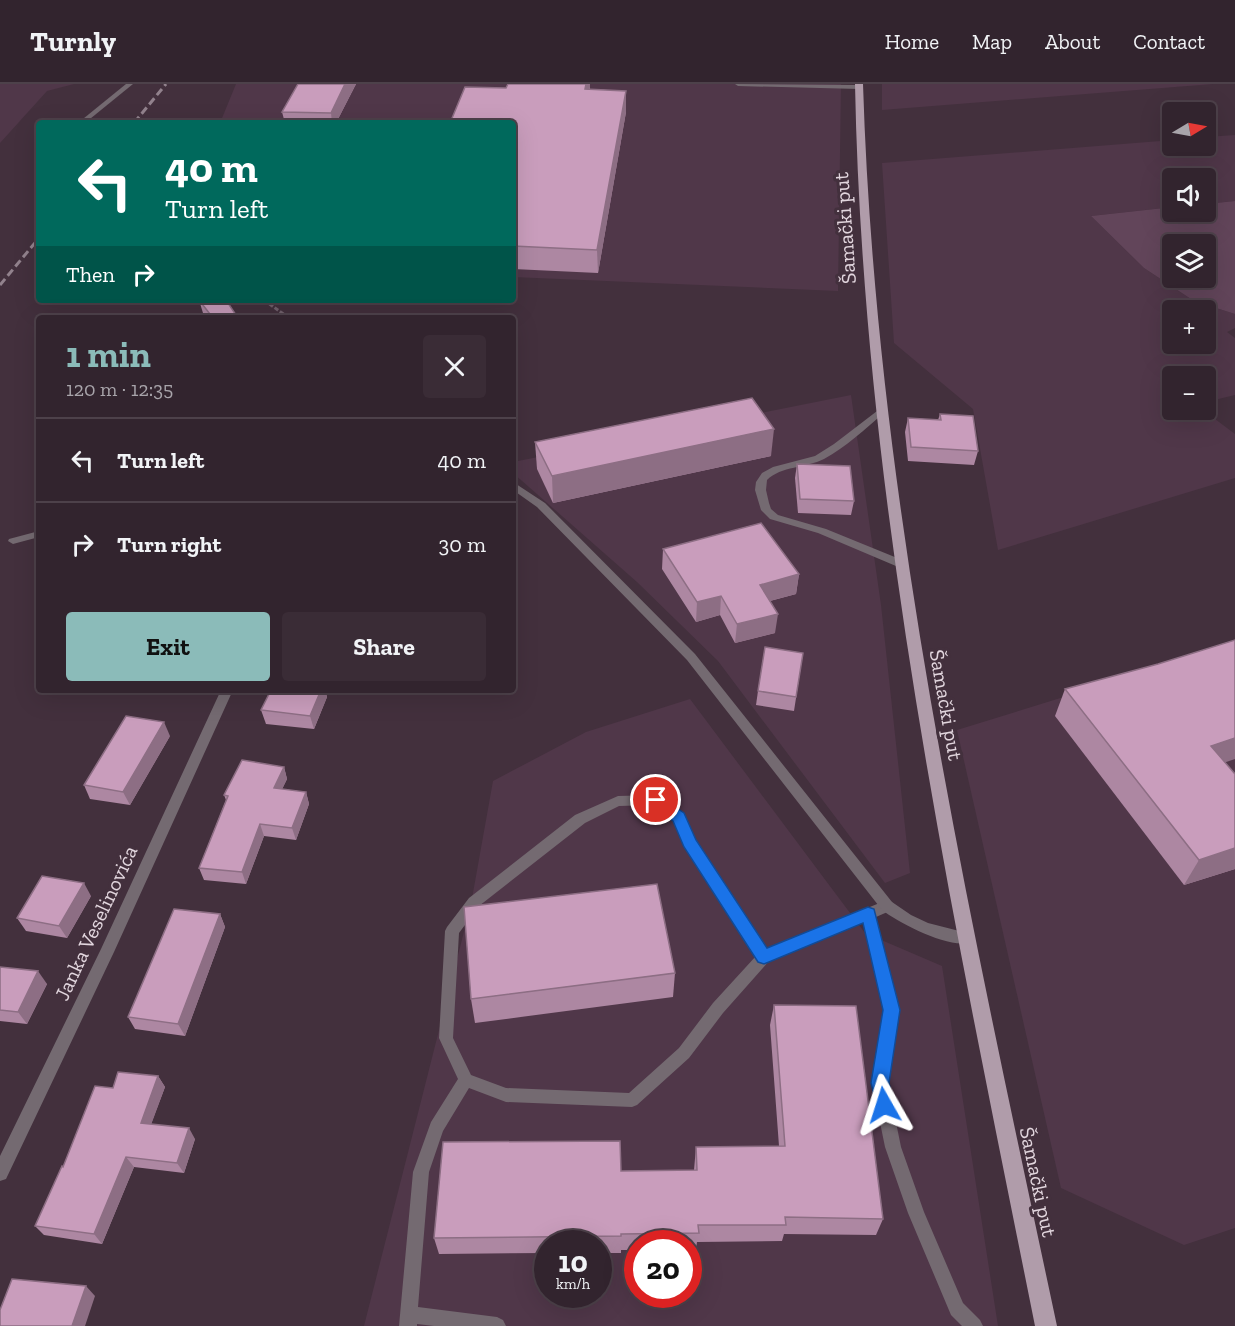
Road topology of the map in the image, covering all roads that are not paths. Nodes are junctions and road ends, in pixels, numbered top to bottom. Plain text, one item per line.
1 (130, 84) edge
2 (738, 84) edge
3 (859, 86) edge
4 (85, 120) edge
5 (881, 411) junction
6 (516, 487) edge
7 (36, 535) edge
8 (13, 541) dead end
9 (903, 565) junction
10 (226, 693) edge
11 (887, 906) junction
12 (868, 914) junction
13 (966, 939) junction
14 (764, 957) junction
15 (466, 1080) junction
16 (0, 1173) edge
17 (409, 1320) edge
18 (497, 1326) edge
19 (974, 1326) edge
20 (1046, 1326) edge

1 - 4 street
2 - 3 street
3 - 5 main road, Šamački put
5 - 9 main road, Šamački put
5 - 9 street
6 - 11 street
7 - 8 street
9 - 13 main road, Šamački put
10 - 16 street, Janka Veselinovića
11 - 12 street
11 - 13 street
12 - 14 street
12 - 19 street
13 - 20 main road, Šamački put
14 - 15 street
14 - 15 street
15 - 17 street
17 - 18 street

